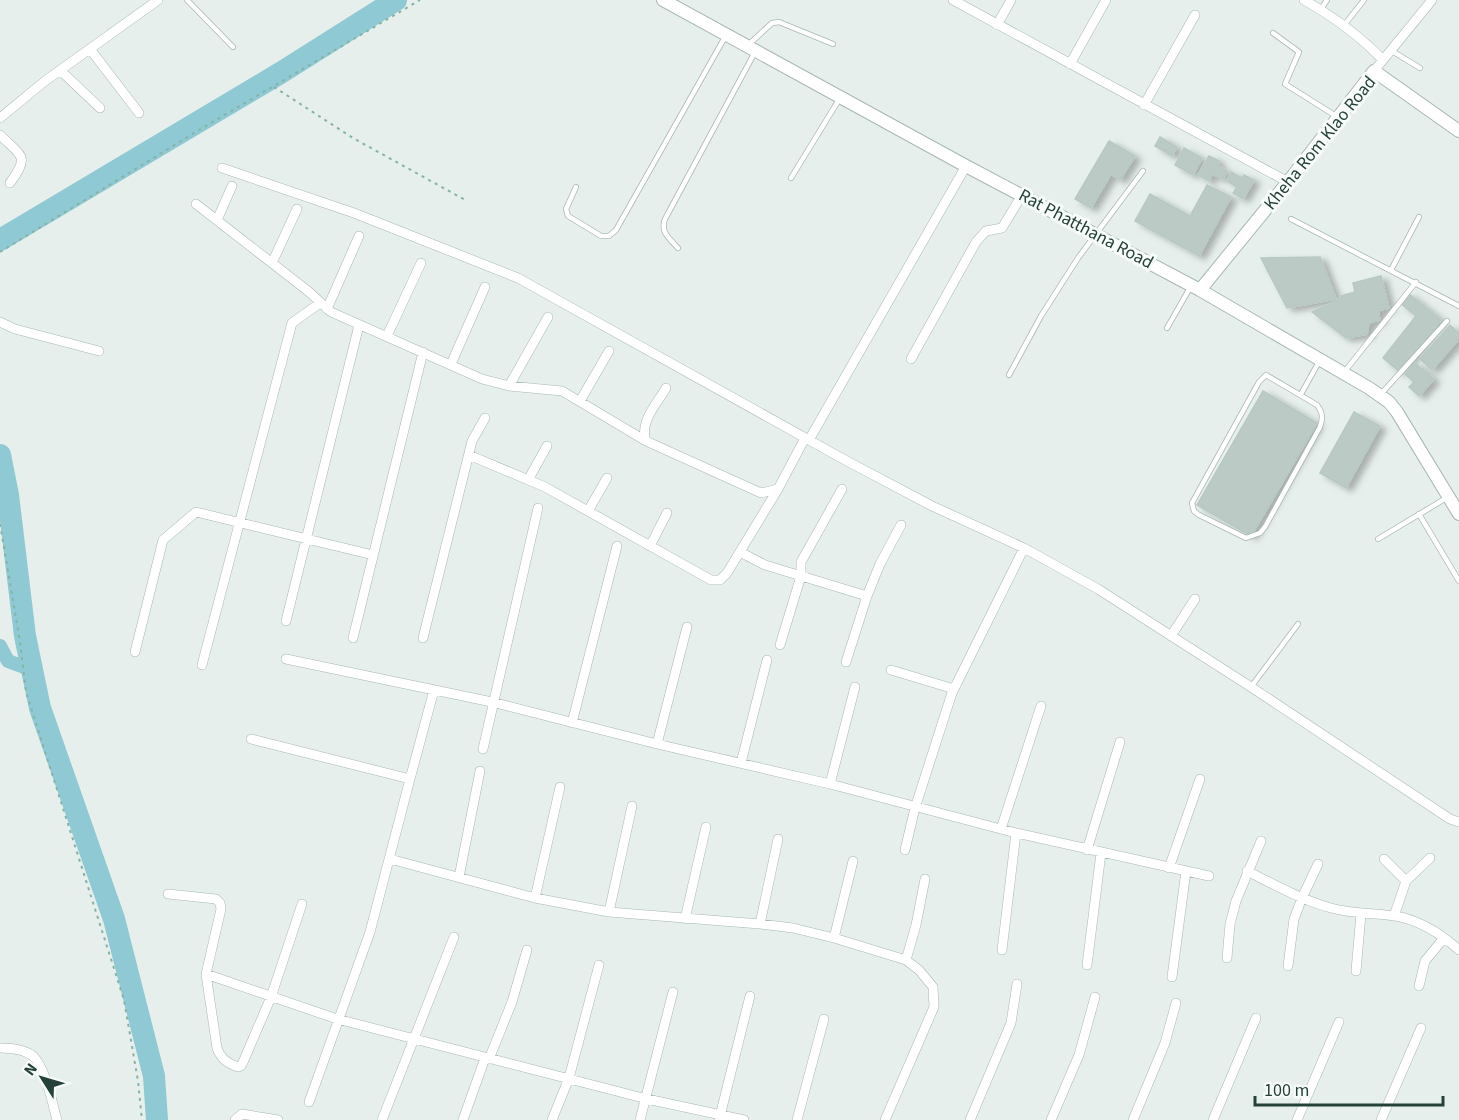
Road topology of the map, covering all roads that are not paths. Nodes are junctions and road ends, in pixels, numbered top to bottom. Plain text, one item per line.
1 (158, 0) edge
2 (187, 0) edge
3 (663, 0) edge
4 (953, 0) edge
5 (1011, 0) edge
6 (1106, 0) edge
7 (1304, 0) edge
8 (1327, 0) edge
9 (1364, 0) edge
10 (1432, 0) edge
11 (1321, 9) junction
12 (1195, 15) dead end
13 (1345, 24) junction
14 (997, 25) junction
15 (1273, 33) dead end
16 (726, 36) junction
17 (833, 44) dead end
18 (233, 47) dead end
19 (90, 48) junction
20 (751, 49) junction
21 (1392, 51) junction
22 (1383, 60) junction
23 (1070, 64) junction
24 (1420, 68) dead end
25 (60, 70) junction
26 (1374, 71) junction
27 (841, 98) junction
28 (1144, 105) junction
29 (100, 108) dead end
30 (139, 113) dead end
31 (0, 118) edge
32 (1338, 118) junction
33 (1459, 131) edge
34 (0, 135) edge
35 (966, 166) junction
36 (222, 168) dead end
37 (1143, 171) dead end
38 (791, 178) dead end
39 (1288, 182) junction
40 (10, 183) dead end
41 (232, 186) dead end
42 (576, 187) dead end
43 (1022, 195) junction
44 (196, 204) dead end
45 (297, 209) dead end
46 (1419, 217) dead end
47 (1292, 219) dead end
48 (216, 220) junction
49 (1094, 234) junction
50 (359, 236) dead end
51 (678, 248) dead end
52 (272, 263) junction
53 (421, 263) dead end
54 (1391, 270) junction
55 (1416, 282) junction
56 (485, 287) dead end
57 (1196, 288) junction
58 (1458, 304) edge
59 (324, 306) junction
60 (548, 317) dead end
61 (1447, 321) dead end
62 (0, 322) edge
63 (358, 325) junction
64 (1167, 328) dead end
65 (387, 336) junction
66 (99, 351) dead end
67 (609, 351) dead end
68 (423, 352) junction
69 (910, 359) dead end
70 (1320, 360) junction
71 (451, 364) junction
72 (1344, 373) junction
73 (1009, 375) dead end
74 (509, 386) junction
75 (666, 388) dead end
76 (1301, 394) junction
77 (1380, 395) junction
78 (580, 401) junction
79 (484, 418) dead end
80 (807, 439) junction
81 (646, 441) junction
82 (547, 446) dead end
83 (469, 455) junction
84 (607, 478) dead end
85 (528, 480) junction
86 (778, 489) junction
87 (842, 489) dead end
88 (1449, 497) junction
89 (538, 508) dead end
90 (588, 511) junction
91 (667, 513) dead end
92 (1419, 514) junction
93 (1459, 514) edge
94 (239, 522) junction
95 (901, 525) dead end
96 (307, 538) junction
97 (1378, 539) dead end
98 (617, 546) dead end
99 (650, 546) junction
100 (1024, 548) junction
101 (740, 552) junction
102 (373, 555) junction
103 (801, 576) junction
104 (1459, 581) edge
105 (867, 596) junction
106 (1195, 599) dead end
107 (286, 621) dead end
108 (1298, 624) dead end
109 (687, 627) dead end
110 (1171, 636) junction
111 (353, 638) dead end
112 (423, 638) dead end
113 (780, 645) dead end
114 (135, 652) dead end
115 (286, 659) dead end
116 (766, 660) dead end
117 (846, 662) dead end
118 (202, 665) dead end
119 (891, 670) dead end
120 (855, 687) dead end
121 (1251, 687) junction
122 (954, 689) junction
123 (434, 690) junction
124 (492, 702) junction
125 (1041, 706) dead end
126 (572, 723) junction
127 (251, 739) dead end
128 (1120, 742) dead end
129 (657, 744) junction
130 (483, 749) dead end
131 (741, 763) junction
132 (480, 771) dead end
133 (411, 779) junction
134 (1200, 779) dead end
135 (830, 784) junction
136 (560, 787) dead end
137 (632, 806) dead end
138 (915, 808) junction
139 (1459, 822) edge
140 (706, 827) dead end
141 (1001, 829) junction
142 (1016, 833) junction
143 (778, 839) dead end
144 (1261, 841) dead end
145 (1087, 849) junction
146 (905, 850) dead end
147 (1101, 853) junction
148 (1431, 858) dead end
149 (390, 859) junction
150 (1384, 859) dead end
151 (852, 861) dead end
152 (1318, 864) dead end
153 (1169, 868) junction
154 (1186, 871) junction
155 (1247, 871) junction
156 (1209, 876) dead end
157 (459, 877) junction
158 (925, 879) dead end
159 (1407, 881) junction
160 (168, 894) dead end
161 (535, 898) junction
162 (1302, 898) junction
163 (302, 904) dead end
164 (609, 912) junction
165 (1360, 914) junction
166 (1394, 916) junction
167 (685, 919) junction
168 (760, 924) junction
169 (1459, 935) edge
170 (454, 937) dead end
171 (834, 938) junction
172 (1452, 944) edge
173 (527, 950) dead end
174 (1002, 950) dead end
175 (1227, 958) dead end
176 (906, 960) junction
177 (599, 965) dead end
178 (1087, 965) dead end
179 (1288, 966) dead end
180 (1356, 971) dead end
181 (206, 974) junction
182 (1172, 977) dead end
183 (1017, 984) dead end
184 (1419, 986) dead end
185 (673, 992) dead end
186 (750, 996) dead end
187 (271, 997) junction
188 (1095, 997) dead end
189 (1176, 1004) dead end
190 (1256, 1018) dead end
191 (337, 1019) junction
192 (824, 1019) dead end
193 (1339, 1022) dead end
194 (1421, 1028) dead end
195 (415, 1039) junction
196 (0, 1048) edge
197 (487, 1058) junction
198 (569, 1078) junction
199 (647, 1100) junction
200 (309, 1102) dead end
201 (719, 1118) edge
202 (57, 1120) edge
203 (235, 1120) edge
204 (278, 1120) edge
205 (382, 1120) edge
206 (463, 1120) edge
207 (552, 1120) edge
208 (640, 1120) edge
209 (744, 1120) edge
210 (797, 1120) edge
211 (885, 1120) edge
212 (970, 1120) edge
213 (1051, 1120) edge
214 (1133, 1120) edge
215 (1213, 1120) edge
216 (1297, 1120) edge
217 (1381, 1120) edge

1 - 19 street
2 - 18 lane
3 - 16 street, Rat Phatthana Road
4 - 14 street
5 - 14 street
6 - 23 street
7 - 11 street
8 - 11 lane
9 - 13 lane
10 - 21 street
11 - 13 street
12 - 28 street
13 - 22 street
14 - 23 street
15 - 32 lane
16 - 20 street, Rat Phatthana Road
16 - 42 lane
17 - 20 lane
19 - 25 street
19 - 30 street
20 - 27 street, Rat Phatthana Road
20 - 51 lane
21 - 22 street
21 - 24 lane
22 - 26 street
23 - 28 street
25 - 29 street
25 - 31 street
26 - 32 street, Kheha Rom Klao Road
26 - 33 street, Kheha Rom Klao Road
27 - 35 street, Rat Phatthana Road
27 - 38 lane
28 - 39 street
32 - 39 street, Kheha Rom Klao Road
34 - 40 street
35 - 43 street, Rat Phatthana Road
35 - 80 street
36 - 80 street
37 - 49 lane
39 - 57 street, Kheha Rom Klao Road
41 - 48 street
43 - 49 street, Rat Phatthana Road
43 - 69 street
44 - 48 street
45 - 52 street
46 - 54 lane
47 - 54 lane
48 - 52 street
49 - 57 street, Rat Phatthana Road
49 - 73 lane
50 - 59 street
52 - 59 street
53 - 65 street
54 - 55 lane
55 - 58 lane
55 - 72 lane
56 - 71 street
57 - 64 lane
57 - 70 street, Rat Phatthana Road
59 - 63 street
59 - 94 street
60 - 74 street
61 - 77 lane
62 - 66 street
63 - 65 street
63 - 96 street
65 - 68 street
67 - 78 street
68 - 71 street
68 - 102 street
70 - 72 street, Rat Phatthana Road
70 - 76 lane
71 - 74 street
72 - 77 street, Rat Phatthana Road
74 - 78 street
75 - 81 street
76 - 76 lane
77 - 88 street, Rat Phatthana Road
78 - 81 street
79 - 83 street
80 - 86 street
80 - 100 street
81 - 86 street
82 - 85 street
83 - 85 street
83 - 112 street
84 - 90 street
85 - 90 street
86 - 101 street
87 - 103 street
88 - 92 lane
88 - 93 street, Rat Phatthana Road
89 - 124 street
90 - 99 street
91 - 99 street
92 - 97 lane
92 - 104 lane
94 - 96 street
94 - 114 street
94 - 118 street
95 - 105 street
96 - 102 street
96 - 107 street
98 - 126 street
99 - 101 street
100 - 110 street
100 - 122 street
101 - 103 street
102 - 111 street
103 - 105 street
103 - 113 street
105 - 117 street
106 - 110 street
108 - 121 lane
109 - 129 street
110 - 121 street
115 - 123 street
116 - 131 street
119 - 122 street
120 - 135 street
121 - 139 street
122 - 138 street
123 - 124 street
123 - 133 street
124 - 126 street
124 - 130 street
125 - 141 street
126 - 129 street
127 - 133 street
128 - 145 street
129 - 131 street
131 - 135 street
132 - 157 street
133 - 149 street
134 - 153 street
135 - 138 street
136 - 161 street
137 - 164 street
138 - 141 street
138 - 146 street
140 - 167 street
141 - 142 street
142 - 145 street
142 - 174 street
143 - 168 street
144 - 155 street
145 - 147 street
147 - 153 street
147 - 178 street
148 - 159 street
149 - 157 street
149 - 191 street
150 - 159 street
151 - 171 street
152 - 162 street
153 - 154 street
154 - 156 street
154 - 182 street
155 - 162 street
155 - 175 street
157 - 161 street
158 - 176 street
159 - 166 street
160 - 181 street
161 - 164 street
162 - 165 street
162 - 179 street
163 - 187 street
164 - 167 street
165 - 166 street
165 - 180 street
166 - 172 street
167 - 168 street
168 - 171 street
169 - 172 street
170 - 195 street
171 - 176 street
172 - 184 street
173 - 197 street
176 - 211 street
177 - 198 street
181 - 187 street
181 - 187 street
183 - 212 street
185 - 199 street
186 - 201 street
187 - 191 street
188 - 213 street
189 - 214 street
190 - 215 street
191 - 195 street
191 - 200 street
192 - 210 street
193 - 216 street
194 - 217 street
195 - 197 street
195 - 205 street
196 - 202 street
197 - 198 street
197 - 206 street
198 - 199 street
198 - 207 street
199 - 201 street
199 - 208 street
201 - 209 street
203 - 204 street

